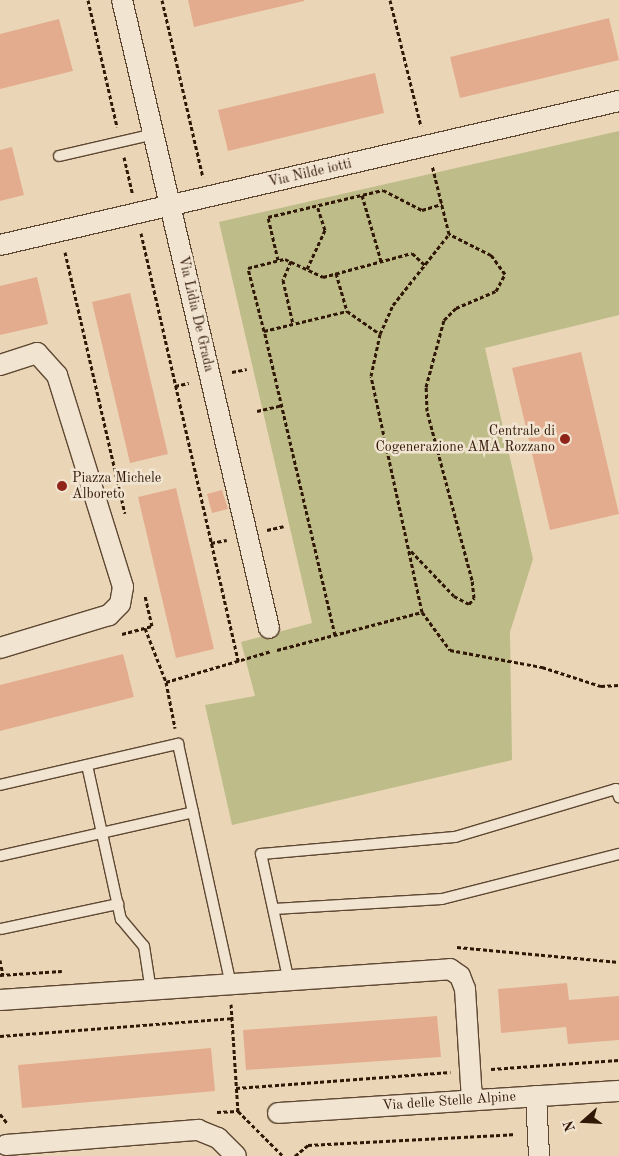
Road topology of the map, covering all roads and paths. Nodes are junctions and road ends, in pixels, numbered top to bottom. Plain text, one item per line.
1 (88, 0) edge
2 (122, 0) edge
3 (162, 0) edge
4 (390, 0) edge
5 (619, 100) edge
6 (154, 134) junction
7 (120, 142) junction
8 (426, 146) junction
9 (59, 156) dead end
10 (362, 195) junction
11 (207, 197) junction
12 (442, 204) junction
13 (170, 206) junction
14 (318, 206) junction
15 (136, 213) junction
16 (449, 234) junction
17 (0, 245) edge
18 (278, 260) junction
19 (381, 261) junction
20 (291, 262) junction
21 (425, 265) junction
22 (307, 269) junction
23 (336, 273) junction
24 (346, 311) junction
25 (294, 324) junction
26 (264, 331) junction
27 (380, 334) junction
28 (0, 365) edge
29 (282, 405) junction
30 (257, 412) dead end
31 (411, 551) junction
32 (422, 612) junction
33 (145, 628) dead end
34 (269, 628) dead end
35 (335, 634) junction
36 (0, 648) edge
37 (238, 661) junction
38 (166, 682) junction
39 (619, 685) edge
40 (178, 744) junction
41 (87, 765) junction
42 (0, 785) edge
43 (619, 797) edge
44 (193, 812) junction
45 (102, 832) junction
46 (619, 854) edge
47 (0, 856) edge
48 (118, 904) junction
49 (274, 908) junction
50 (1, 930) edge
51 (454, 946) dead end
52 (0, 960) edge
53 (619, 962) edge
54 (3, 975) dead end
55 (289, 982) junction
56 (231, 986) junction
57 (152, 992) junction
58 (0, 1000) edge
59 (232, 1018) junction
60 (0, 1036) edge
61 (619, 1060) edge
62 (470, 1070) junction
63 (236, 1088) junction
64 (619, 1091) edge
65 (536, 1096) junction
66 (472, 1100) junction
67 (278, 1113) dead end
68 (526, 1133) dead end
69 (8, 1147) edge
70 (236, 1156) edge
71 (282, 1156) edge
72 (295, 1156) edge
73 (539, 1156) edge

1 - 7 path
2 - 6 street, Via Lidia De Grada
3 - 11 path
4 - 8 path
5 - 8 street, Via Nilde iotti
6 - 7 lane
6 - 13 street, Via Lidia De Grada
7 - 9 lane
7 - 15 path
8 - 11 street, Via Nilde iotti
8 - 12 path
10 - 12 path
10 - 14 path
10 - 19 path
11 - 13 street, Via Nilde iotti
12 - 16 path
13 - 15 street, Via Nilde iotti
13 - 34 street, Via Lidia De Grada
14 - 18 path
14 - 22 path
15 - 17 street, Via Nilde iotti
15 - 37 path
16 - 21 path
16 - 31 path
18 - 20 path
18 - 26 path
19 - 21 path
19 - 23 path
20 - 22 path
20 - 25 path
21 - 27 path
22 - 23 path
23 - 24 path
24 - 25 path
24 - 27 path
25 - 26 path
26 - 29 path
27 - 31 path
28 - 36 street
29 - 30 path
29 - 35 path
31 - 32 path
32 - 35 path
32 - 39 path
33 - 38 path
35 - 37 path
37 - 38 path
38 - 40 path
40 - 41 lane
40 - 44 lane
41 - 42 lane
41 - 45 lane
43 - 49 lane
44 - 45 lane
44 - 56 lane
45 - 47 lane
45 - 48 lane
46 - 49 lane
48 - 50 lane
48 - 57 lane
49 - 55 lane
51 - 53 path
52 - 54 path
55 - 56 street
55 - 62 street
56 - 57 street
56 - 59 path
57 - 58 street
59 - 60 path
59 - 63 path
61 - 62 path
62 - 63 path
62 - 66 street
63 - 71 path
64 - 65 street, Via delle Stelle Alpine
65 - 66 street, Via delle Stelle Alpine
65 - 73 street
66 - 67 street, Via delle Stelle Alpine
68 - 72 path
69 - 70 street

